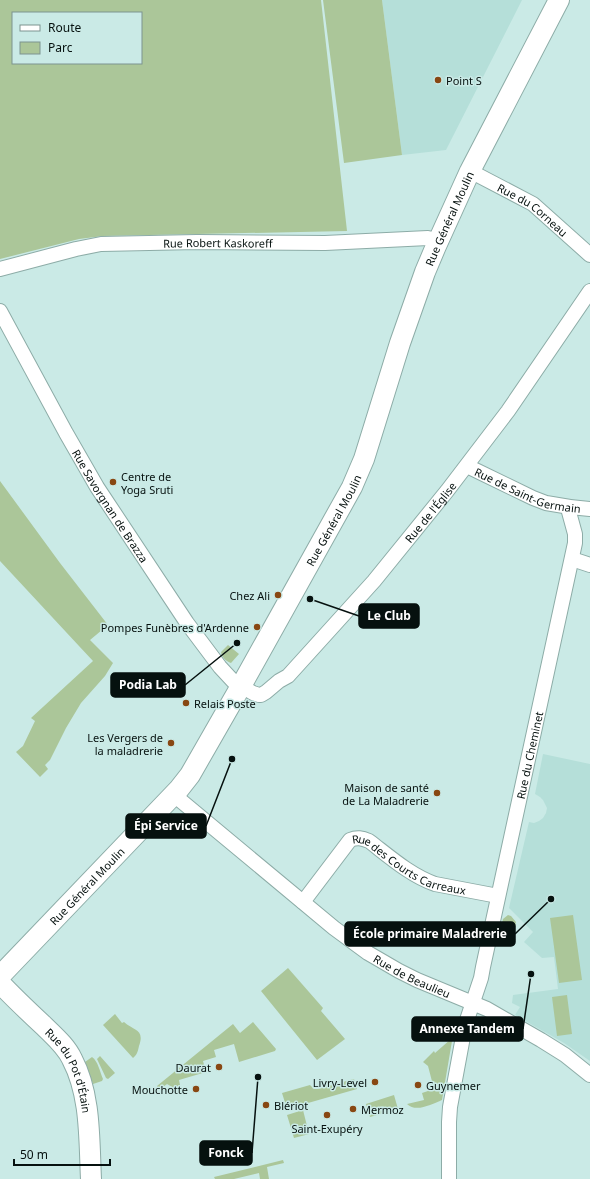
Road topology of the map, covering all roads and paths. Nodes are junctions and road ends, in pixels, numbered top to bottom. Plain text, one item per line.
1 (559, 0) edge
2 (470, 171) junction
3 (438, 240) junction
4 (590, 255) edge
5 (0, 269) edge
6 (590, 291) edge
7 (0, 311) edge
8 (467, 466) junction
9 (570, 507) junction
10 (590, 509) edge
11 (572, 559) junction
12 (590, 565) edge
13 (241, 686) junction
14 (174, 795) junction
15 (498, 896) junction
16 (302, 902) junction
17 (0, 976) edge
18 (0, 983) edge
19 (472, 1003) junction
20 (590, 1074) edge
21 (92, 1179) edge
22 (449, 1179) edge

1 - 2 main road, Rue Général Moulin
2 - 3 main road, Rue Général Moulin
2 - 4 street, Rue du Corneau
3 - 5 street, Rue Robert Kaskoreff
3 - 13 main road, Rue Général Moulin
6 - 8 street, Rue de l'Église
7 - 13 street, Rue Savorgnan de Brazza
8 - 9 street, Rue de Saint-Germain
8 - 13 street, Rue de l'Église
9 - 10 street, Rue de Saint-Germain
9 - 11 street, Rue du Cheminet
11 - 12 street
11 - 15 street, Rue du Cheminet
13 - 14 main road, Rue Général Moulin
14 - 16 street, Rue de Beaulieu
14 - 17 main road, Rue Général Moulin
15 - 16 street, Rue des Courts Carreaux
15 - 19 street, Rue du Cheminet
16 - 19 street, Rue de Beaulieu
18 - 21 main road, Rue du Pot d'Étain
19 - 20 street, Rue de Beaulieu
19 - 22 street, Rue du Cheminet

